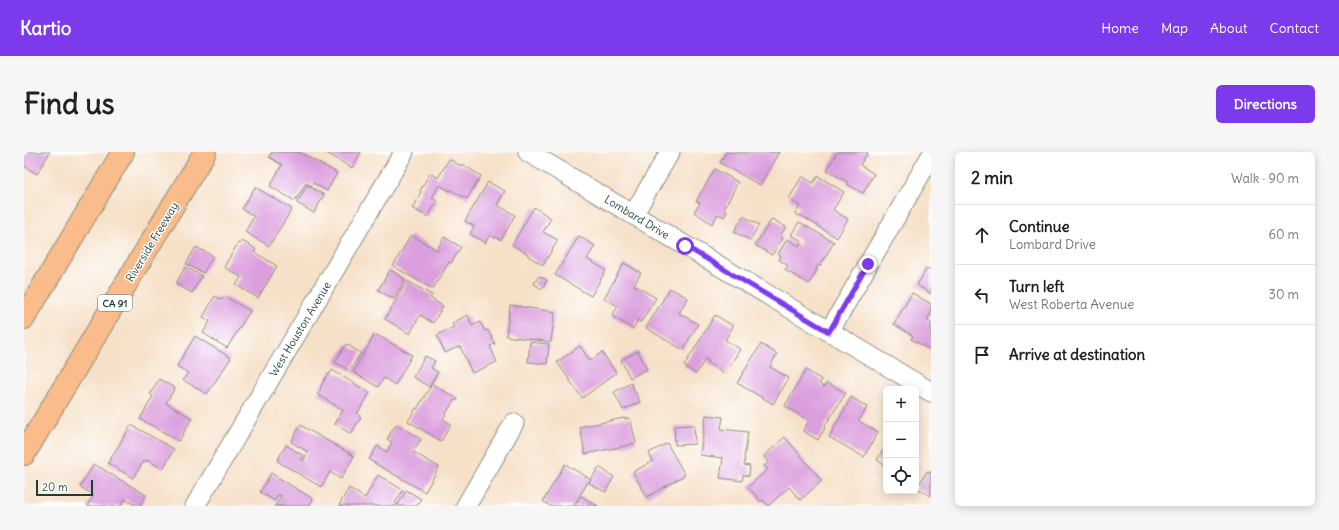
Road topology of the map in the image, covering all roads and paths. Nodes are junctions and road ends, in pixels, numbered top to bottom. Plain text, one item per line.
1 (123, 152) edge
2 (205, 152) edge
3 (404, 152) edge
4 (528, 152) edge
5 (670, 152) edge
6 (931, 156) edge
7 (633, 215) junction
8 (24, 318) edge
9 (829, 332) junction
10 (931, 392) edge
11 (514, 423) dead end
12 (24, 454) edge
13 (195, 506) edge
14 (466, 506) edge

1 - 8 highway
2 - 12 highway, Riverside Freeway / CA 91
3 - 13 street, West Houston Avenue
4 - 7 street, Lombard Drive
5 - 7 street
6 - 9 street
7 - 9 street, Lombard Drive
9 - 10 street, Lombard Drive
11 - 14 street

